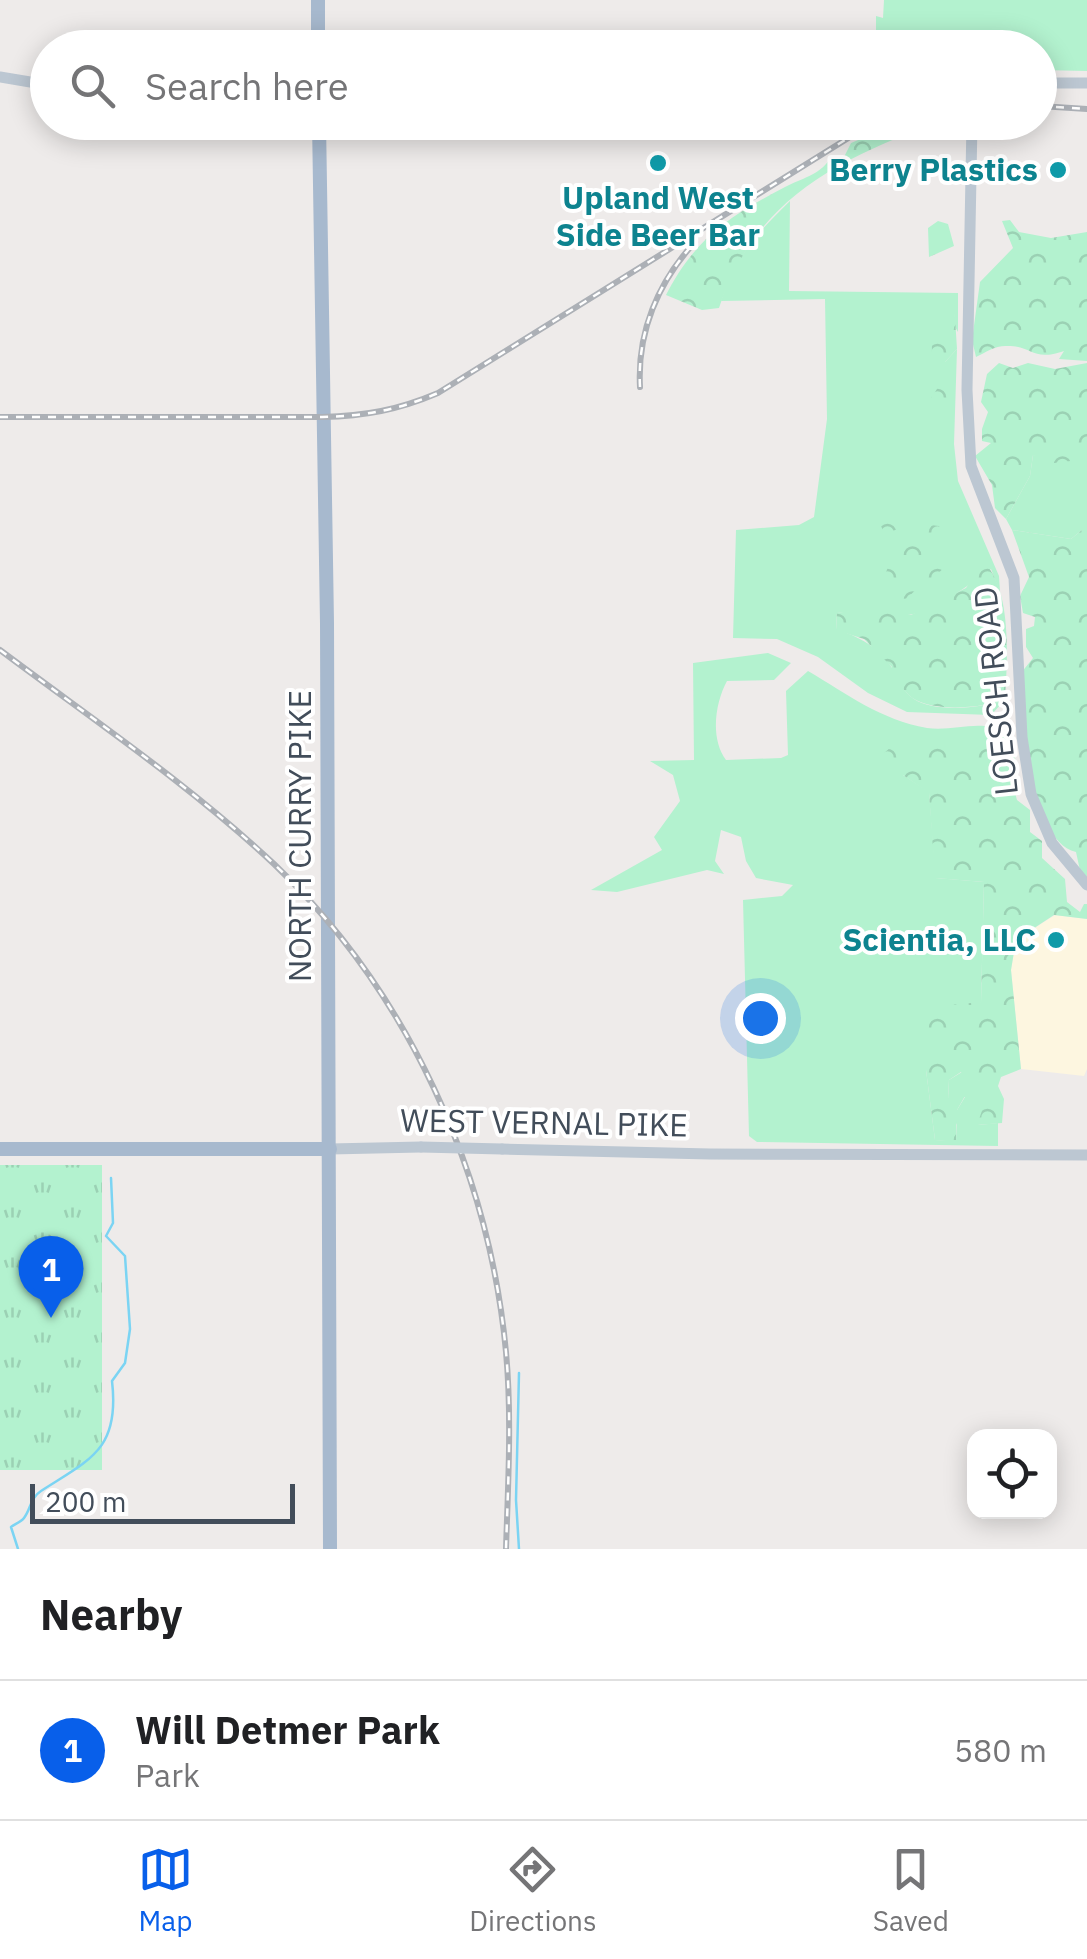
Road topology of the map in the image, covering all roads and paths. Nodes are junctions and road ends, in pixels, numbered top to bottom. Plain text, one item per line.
1 (318, 0) edge
2 (318, 30) edge
3 (0, 77) edge
4 (30, 82) edge
5 (1057, 83) edge
6 (1087, 83) edge
7 (319, 140) edge
8 (972, 140) edge
9 (1087, 885) edge
10 (0, 1149) edge
11 (330, 1149) junction
12 (1087, 1155) edge
13 (330, 1549) edge

1 - 2 main road
3 - 4 street
5 - 6 street
7 - 11 main road, NORTH CURRY PIKE
8 - 9 street, LOESCH ROAD
10 - 11 main road, WEST VERNAL PIKE
11 - 12 street, WEST VERNAL PIKE, bridge
11 - 13 main road, NORTH CURRY PIKE

